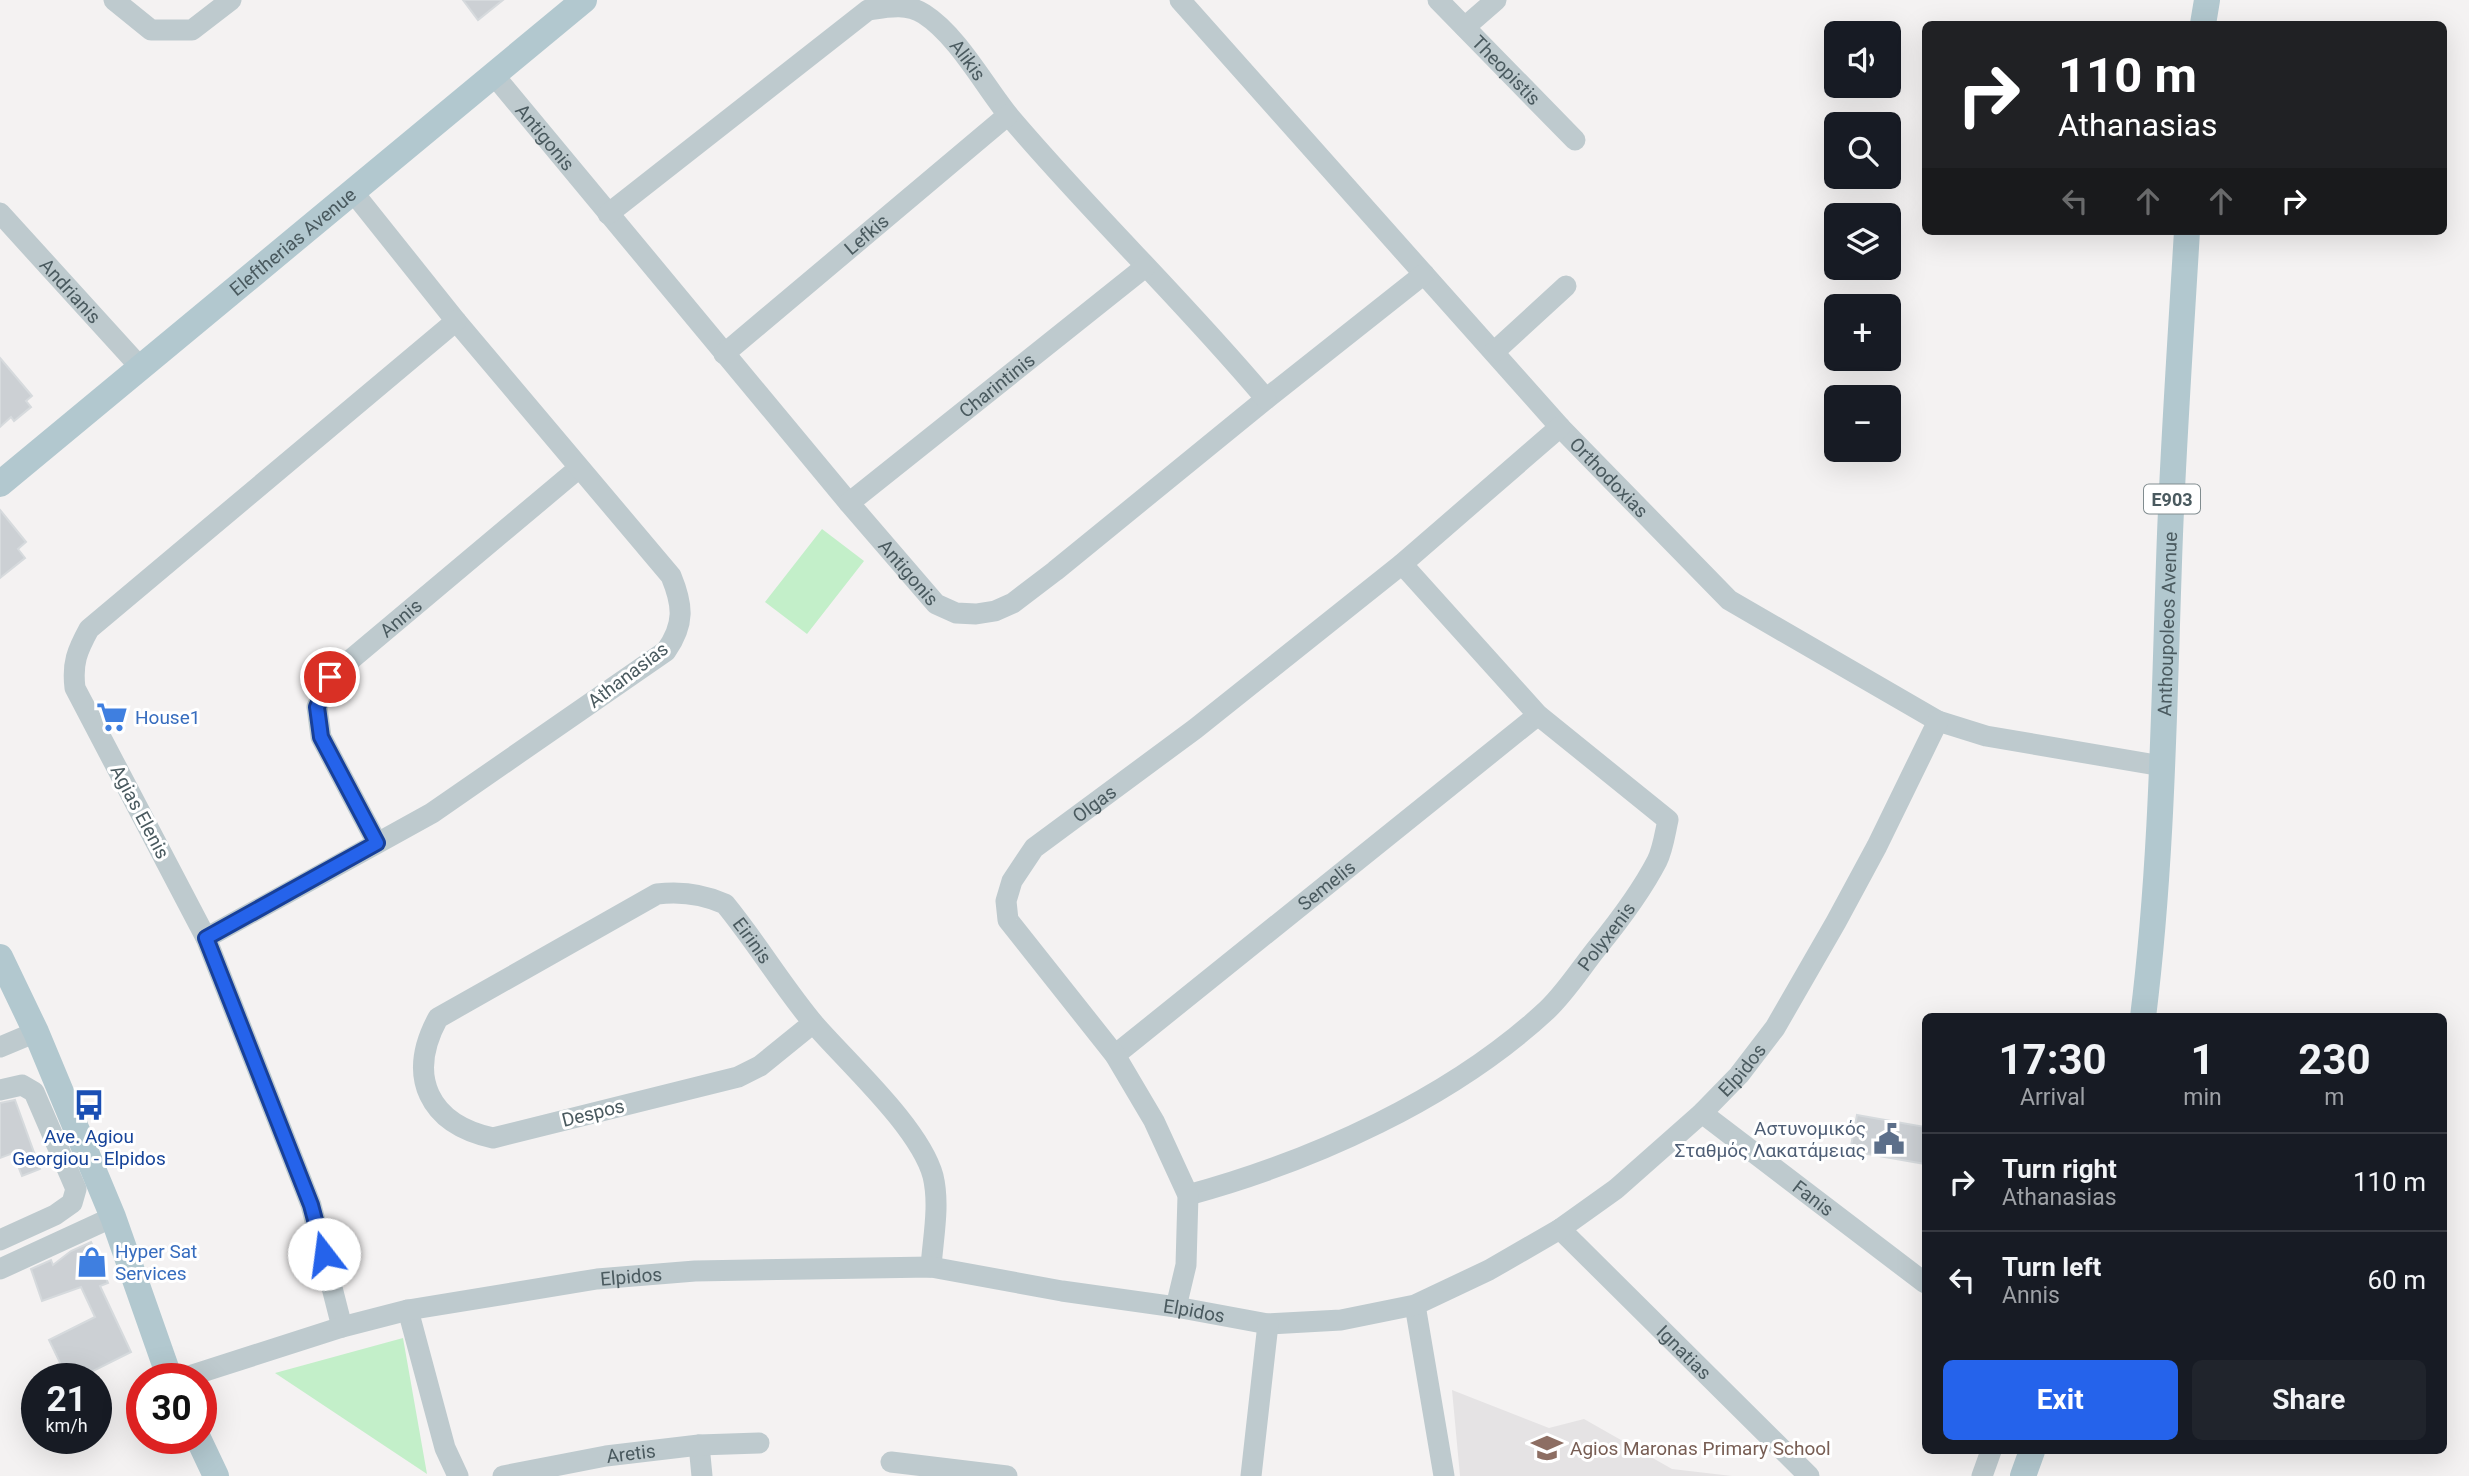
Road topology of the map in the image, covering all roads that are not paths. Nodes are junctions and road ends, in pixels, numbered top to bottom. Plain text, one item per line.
1 (114, 0) edge
2 (231, 0) edge
3 (584, 0) edge
4 (1180, 0) edge
5 (1438, 0) edge
6 (1496, 0) edge
7 (2207, 0) edge
8 (2204, 21) edge
9 (1465, 27) junction
10 (493, 74) junction
11 (1008, 115) junction
12 (1576, 140) dead end
13 (353, 192) junction
14 (0, 213) edge
15 (608, 215) junction
16 (2187, 235) edge
17 (1145, 267) junction
18 (1424, 274) junction
19 (1566, 286) dead end
20 (456, 321) junction
21 (1494, 352) junction
22 (724, 354) junction
23 (141, 368) junction
24 (1266, 399) junction
25 (1560, 426) junction
26 (579, 468) junction
27 (0, 484) edge
28 (849, 503) junction
29 (1402, 564) junction
30 (1538, 715) junction
31 (1938, 721) junction
32 (2162, 766) junction
33 (377, 843) junction
34 (206, 938) junction
35 (0, 957) edge
36 (2143, 1013) edge
37 (813, 1023) junction
38 (36, 1032) junction
39 (428, 1037) joint
40 (0, 1047) edge
41 (1115, 1055) junction
42 (0, 1090) edge
43 (1702, 1113) junction
44 (1188, 1195) junction
45 (113, 1217) junction
46 (1560, 1229) junction
47 (0, 1240) edge
48 (931, 1267) junction
49 (0, 1269) edge
50 (1922, 1281) edge
51 (1415, 1305) junction
52 (1176, 1307) junction
53 (408, 1310) junction
54 (1268, 1324) junction
55 (342, 1327) junction
56 (164, 1363) edge
57 (217, 1367) edge
58 (759, 1443) dead end
59 (699, 1445) junction
60 (206, 1454) edge
61 (1989, 1454) edge
62 (2031, 1454) edge
63 (891, 1462) dead end
64 (216, 1476) edge
65 (458, 1476) edge
66 (503, 1476) edge
67 (702, 1476) edge
68 (1007, 1476) edge
69 (1251, 1476) edge
70 (1444, 1476) edge
71 (1810, 1476) edge
72 (1982, 1476) edge
73 (2023, 1476) edge

1 - 2 street
3 - 10 main road, Eleftherias Avenue
4 - 18 street, Orthodoxias
5 - 9 street, Theopistis
6 - 9 street
7 - 8 main road
9 - 12 street, Theopistis
10 - 13 main road, Eleftherias Avenue
10 - 15 street, Antigonis
11 - 15 street, Alikis
11 - 17 street, Alikis
11 - 22 street, Lefkis
13 - 20 street, Athanasias
13 - 23 main road, Eleftherias Avenue
14 - 23 street, Andrianis
15 - 22 street, Antigonis
16 - 32 main road, Anthoupoleos Avenue / E903
17 - 24 street, Alikis
17 - 28 street, Charintinis
18 - 21 street, Orthodoxias
18 - 24 street, Antigonis
19 - 21 street
20 - 26 street, Athanasias
20 - 34 street, Agias Elenis
21 - 25 street, Orthodoxias
22 - 28 street, Antigonis
23 - 27 main road, Eleftherias Avenue
24 - 28 street, Antigonis
25 - 29 street, Olgas
25 - 31 street, Orthodoxias
26 - 33 street, Annis
26 - 33 street, Athanasias
29 - 30 street, Polyxenis
29 - 41 street, Olgas
30 - 41 street, Semelis
30 - 44 street, Polyxenis
31 - 32 street, Orthodoxias
31 - 43 street, Elpidos
32 - 36 main road, Anthoupoleos Avenue / E903
33 - 34 street, Athanasias
34 - 55 street, Agias Elenis
35 - 38 main road
37 - 39 street, Despos
37 - 39 street, Eirinis
37 - 48 street, Eirinis
38 - 40 street
38 - 45 main road
41 - 44 street, Olgas
42 - 47 street
43 - 46 street, Elpidos
43 - 50 street, Fanis
44 - 52 street, Olgas
45 - 49 street
45 - 56 main road
46 - 51 street, Elpidos
46 - 71 street, Ignatias
48 - 52 street, Elpidos
48 - 53 street, Elpidos
51 - 54 street, Elpidos
51 - 70 street
52 - 54 street, Elpidos
53 - 55 street, Elpidos
53 - 65 street
54 - 69 street
55 - 57 street, Elpidos
58 - 59 street, Aretis
59 - 66 street, Aretis
59 - 67 street
60 - 64 main road
61 - 72 street
62 - 73 main road
63 - 68 street

